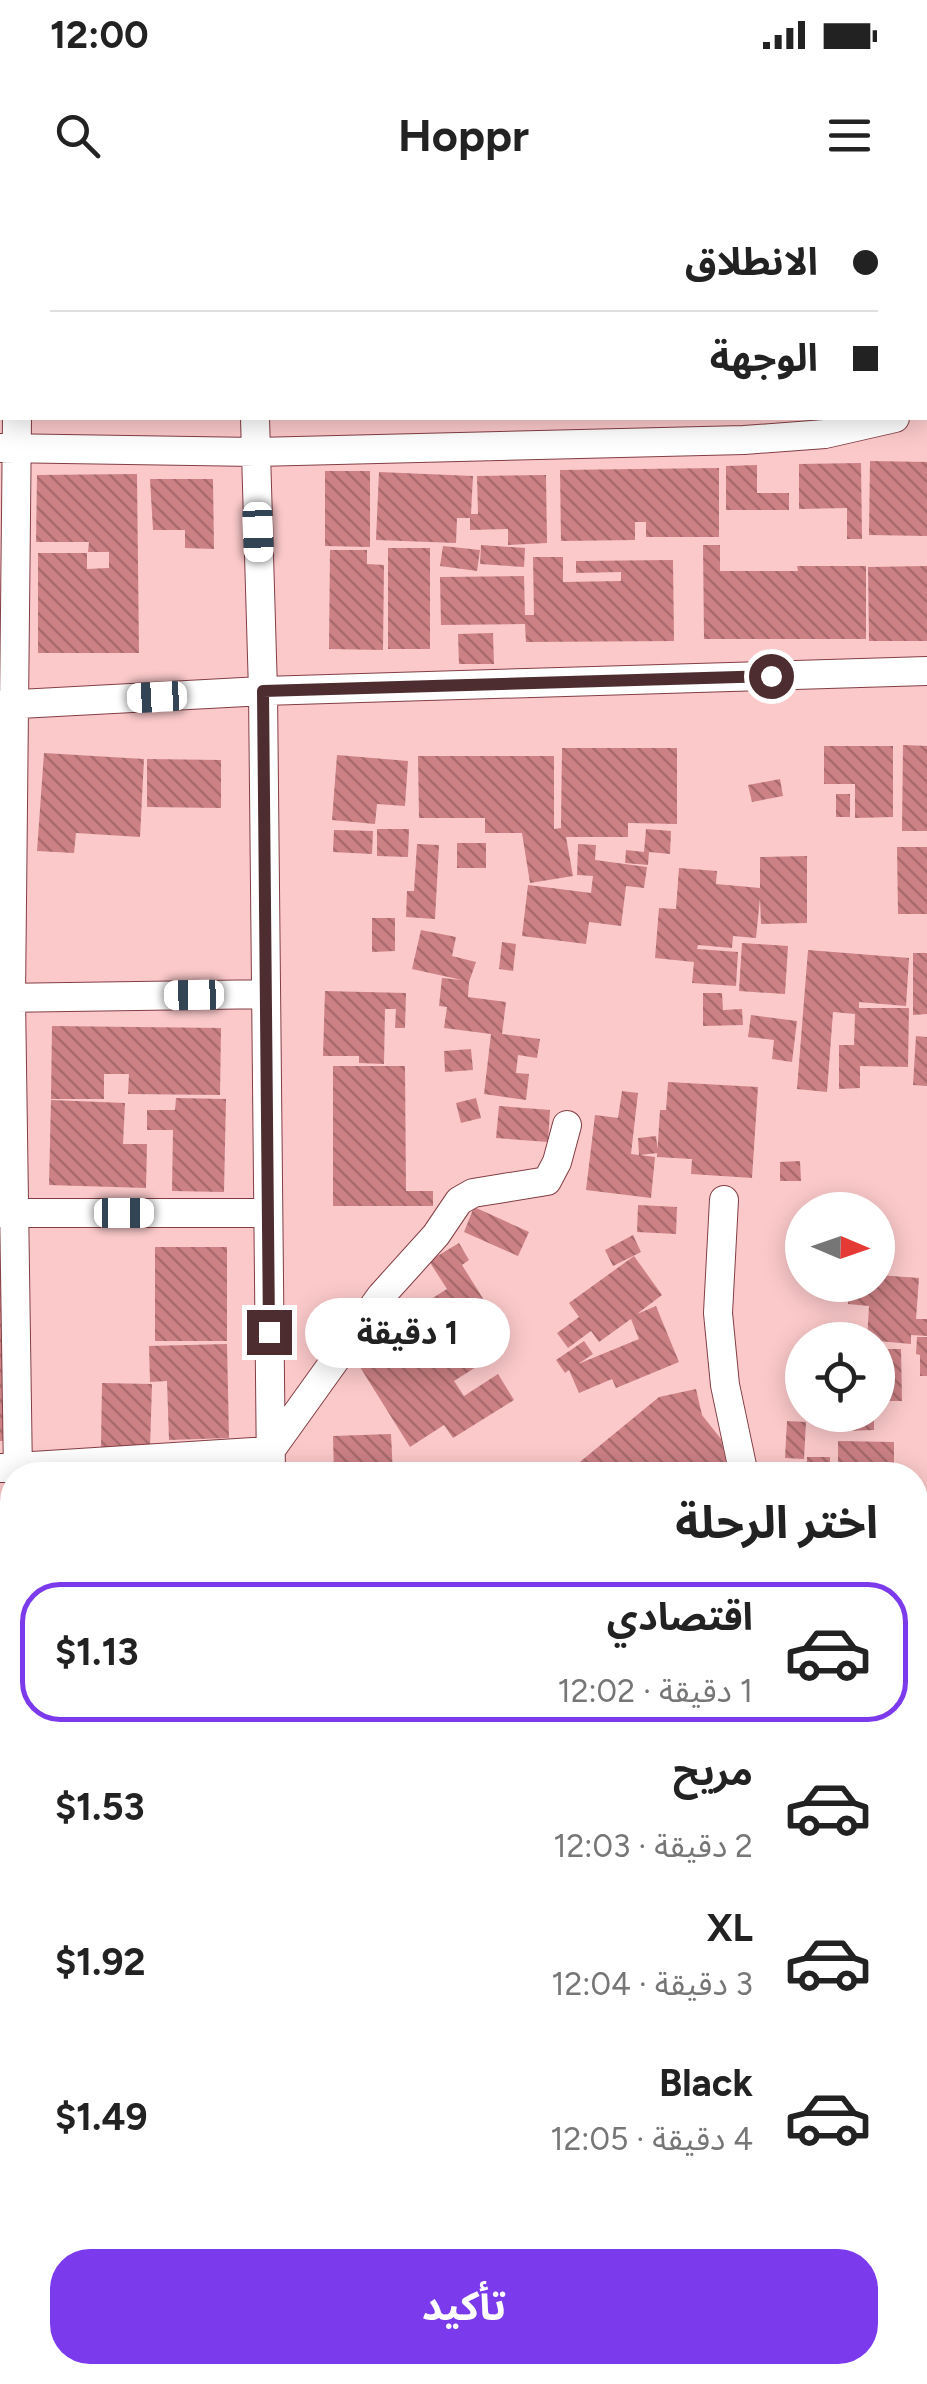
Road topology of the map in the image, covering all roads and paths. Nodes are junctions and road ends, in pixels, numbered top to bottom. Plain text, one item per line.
1 (16, 420) edge
2 (255, 420) edge
3 (886, 420) edge
4 (9, 448) edge
5 (256, 452) junction
6 (927, 671) edge
7 (263, 691) junction
8 (8, 704) edge
9 (266, 994) junction
10 (6, 998) edge
11 (567, 1125) dead end
12 (724, 1200) dead end
13 (8, 1213) edge
14 (267, 1213) junction
15 (12, 1462) edge
16 (271, 1462) edge
17 (272, 1462) edge
18 (741, 1462) edge

1 - 4 street
2 - 5 street
3 - 5 street
4 - 5 street
4 - 8 street
5 - 7 street
6 - 7 street
7 - 8 street
7 - 9 street
8 - 10 street
9 - 10 street
9 - 14 street
10 - 13 street
11 - 17 street
12 - 18 street
13 - 14 street
13 - 15 street
14 - 16 street

